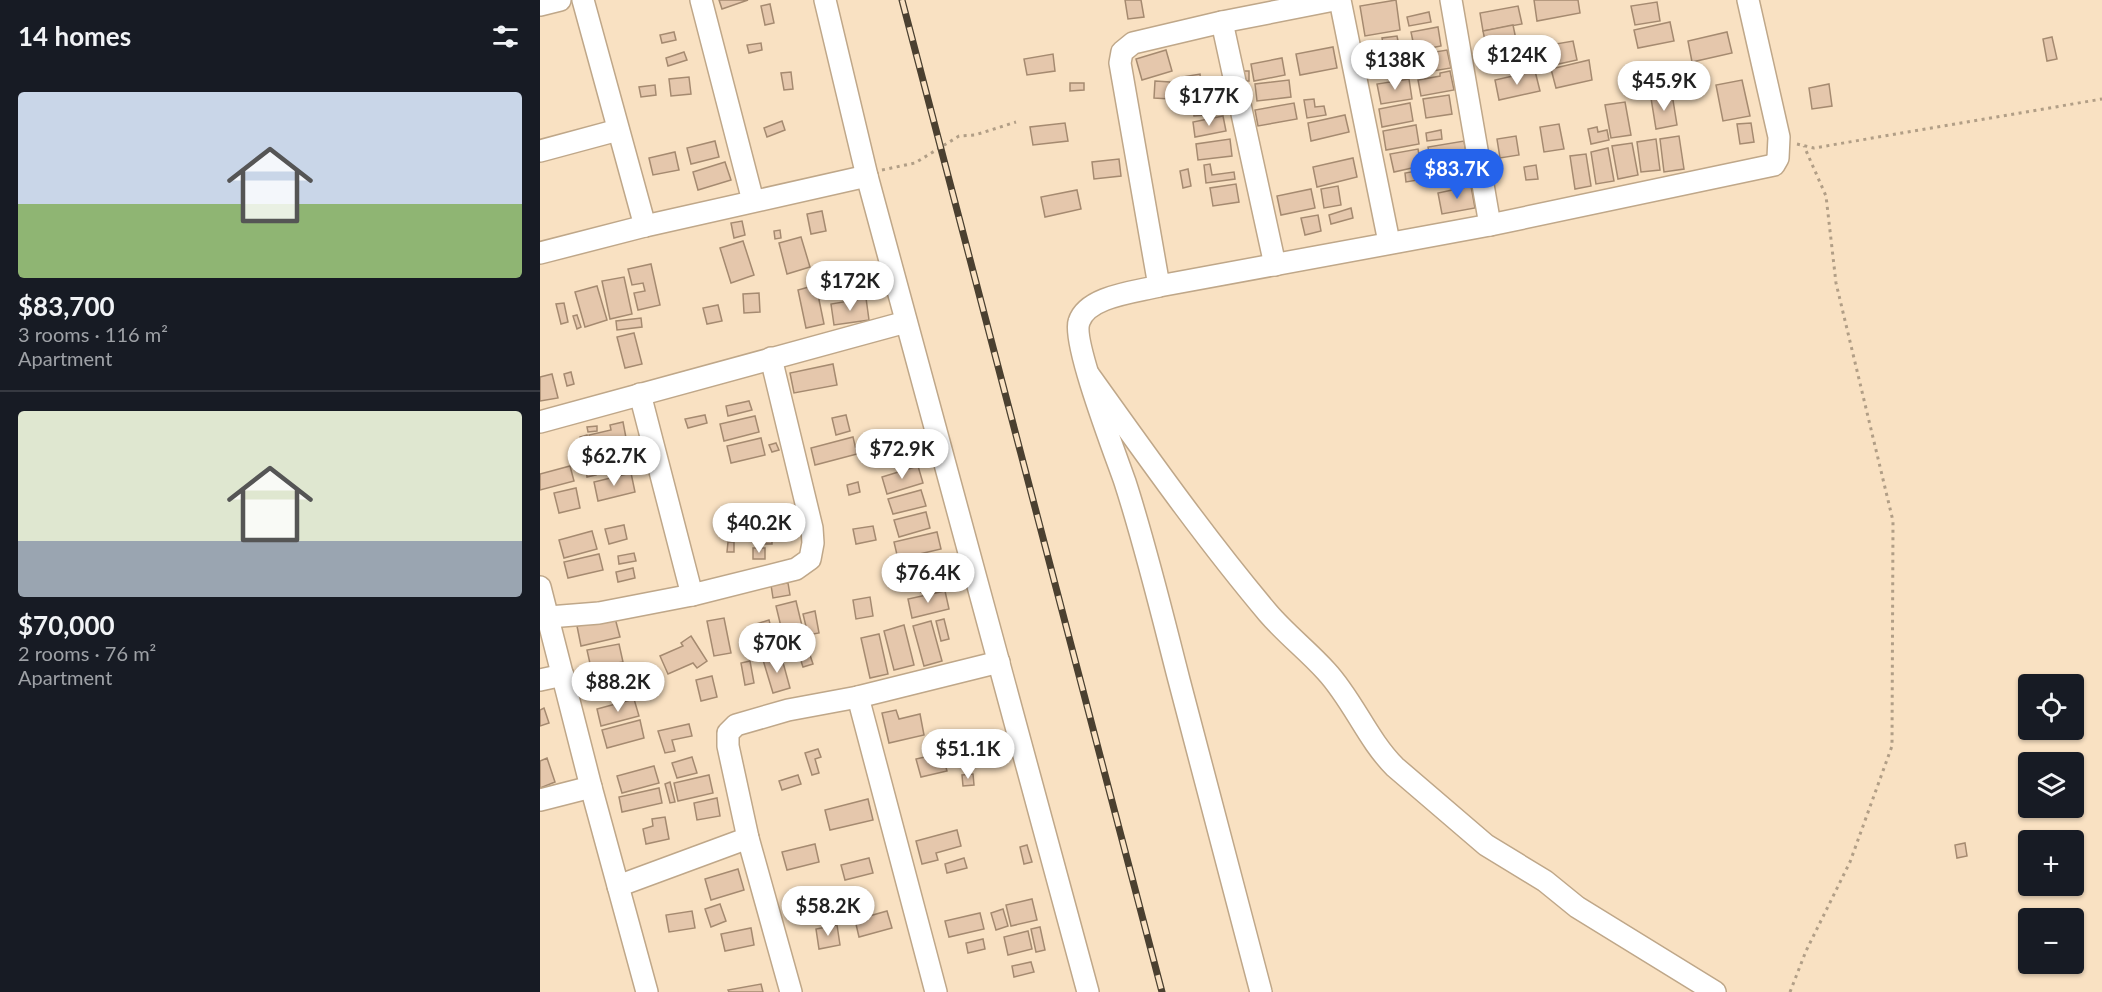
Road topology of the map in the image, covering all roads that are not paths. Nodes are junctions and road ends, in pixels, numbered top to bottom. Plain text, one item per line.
1 (560, 0) edge
2 (583, 0) edge
3 (701, 0) edge
4 (825, 0) edge
5 (1334, 0) edge
6 (1340, 0) edge
7 (1451, 0) edge
8 (1748, 0) edge
9 (540, 5) edge
10 (1222, 22) junction
11 (618, 130) junction
12 (540, 151) edge
13 (867, 176) junction
14 (753, 201) junction
15 (1490, 225) junction
16 (645, 226) junction
17 (1389, 242) junction
18 (540, 253) edge
19 (1275, 265) junction
20 (1159, 286) junction
21 (906, 322) junction
22 (771, 358) junction
23 (1089, 375) junction
24 (640, 394) junction
25 (540, 422) edge
26 (540, 586) edge
27 (692, 595) junction
28 (549, 617) junction
29 (999, 662) junction
30 (563, 675) junction
31 (540, 680) edge
32 (858, 697) junction
33 (591, 787) junction
34 (540, 801) edge
35 (748, 838) junction
36 (618, 886) junction
37 (647, 992) edge
38 (791, 992) edge
39 (936, 992) edge
40 (1088, 992) edge
41 (1262, 992) edge
42 (1715, 992) edge

1 - 9 street
2 - 11 street
3 - 14 street
4 - 13 street
5 - 10 street
6 - 17 street
7 - 15 street
8 - 15 street
10 - 19 street
10 - 20 street
11 - 12 street
11 - 16 street
13 - 14 street
13 - 21 street
14 - 16 street
15 - 17 street
16 - 18 street
17 - 19 street
19 - 20 street
20 - 23 street
21 - 22 street
21 - 29 street
22 - 24 street
22 - 27 street
23 - 41 street
23 - 42 street
24 - 25 street
24 - 27 street
26 - 28 street
27 - 28 street
28 - 30 street
29 - 32 street
29 - 40 street
30 - 31 street
30 - 33 street
32 - 35 street
32 - 39 street
33 - 34 street
33 - 36 street
35 - 36 street
35 - 38 street
36 - 37 street

